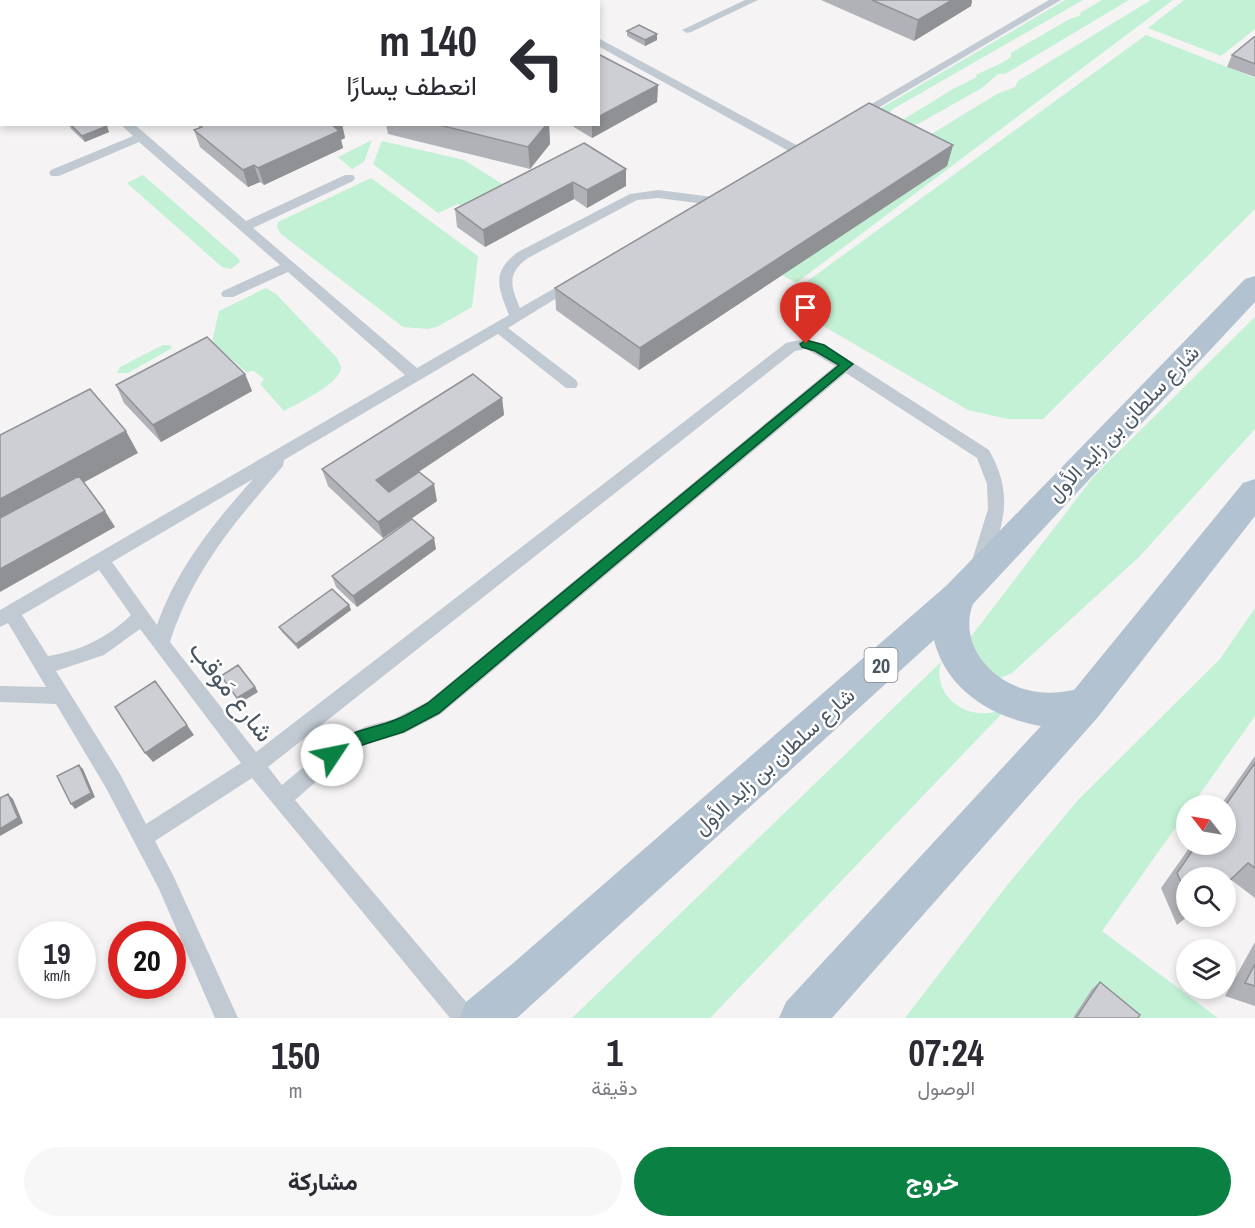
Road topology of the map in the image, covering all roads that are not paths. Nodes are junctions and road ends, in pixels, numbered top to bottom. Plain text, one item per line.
1 (753, 0) edge
2 (1056, 0) edge
3 (687, 30) dead end
4 (600, 42) edge
5 (846, 123) edge
6 (133, 129) edge
7 (779, 162) edge
8 (55, 173) dead end
9 (349, 178) dead end
10 (692, 213) edge
11 (244, 227) junction
12 (288, 266) junction
13 (588, 274) edge
14 (1255, 285) edge
15 (228, 294) dead end
16 (516, 316) junction
17 (498, 327) junction
18 (847, 364) junction
19 (416, 375) junction
20 (571, 384) dead end
21 (286, 451) junction
22 (1255, 492) edge
23 (102, 559) junction
24 (967, 587) junction
25 (6, 615) edge
26 (142, 616) junction
27 (160, 643) junction
28 (44, 665) junction
29 (0, 694) edge
30 (62, 696) junction
31 (1085, 705) junction
32 (255, 765) junction
33 (281, 799) junction
34 (142, 838) junction
35 (808, 1014) edge
36 (227, 1018) edge
37 (465, 1018) edge
38 (482, 1018) edge

1 - 3 lane
2 - 5 lane
4 - 7 lane
6 - 8 lane
6 - 11 lane
9 - 11 lane
10 - 16 lane
11 - 12 lane
12 - 15 lane
12 - 19 lane
13 - 16 lane
14 - 24 main road, شارع سلطان بن زايد الأول / 20
16 - 17 lane
17 - 19 lane
17 - 20 lane
18 - 24 lane
18 - 32 lane
18 - 33 lane
19 - 21 lane
21 - 23 lane
21 - 27 lane
22 - 31 main road
23 - 25 lane
23 - 26 lane, شارع مَوقب
24 - 31 main road
24 - 38 main road, شارع سلطان بن زايد الأول / 20
25 - 28 lane
26 - 27 lane, شارع مَوقب
26 - 28 lane
27 - 32 lane, شارع مَوقب
28 - 30 lane
29 - 30 lane
30 - 34 lane
31 - 35 main road
32 - 33 lane, شارع مَوقب
32 - 34 lane
33 - 37 lane, شارع مَوقب
34 - 36 lane

